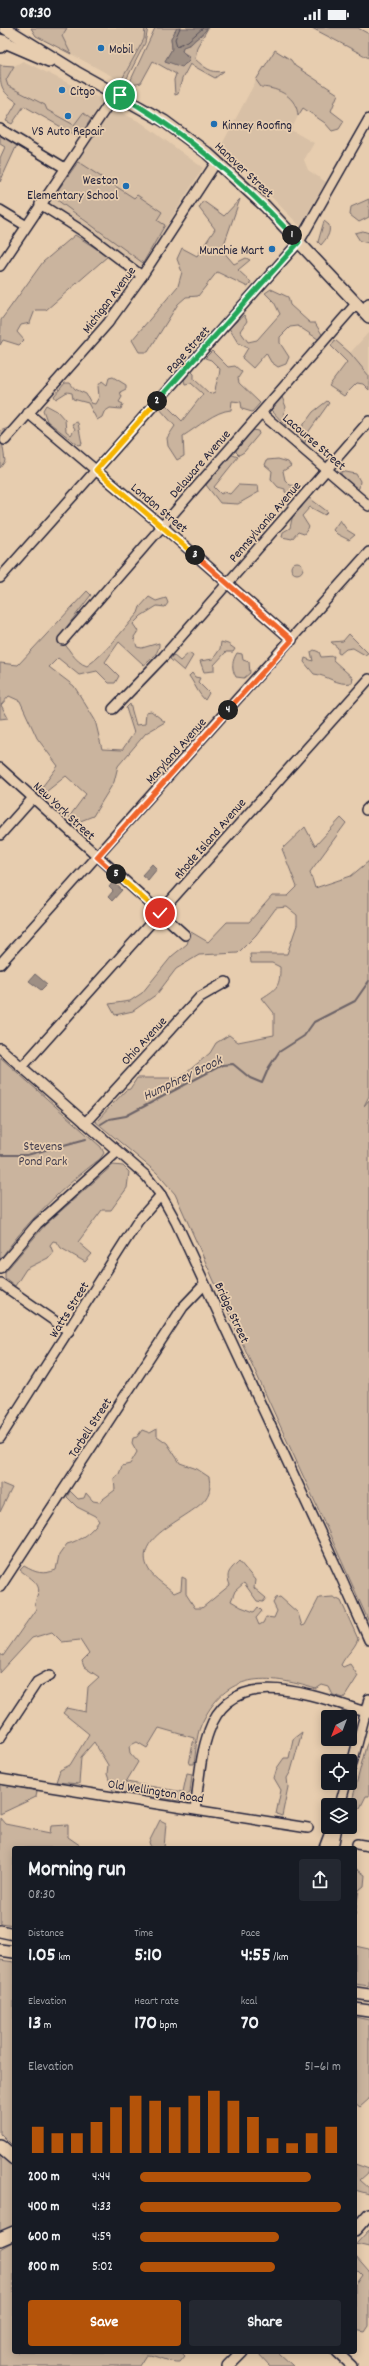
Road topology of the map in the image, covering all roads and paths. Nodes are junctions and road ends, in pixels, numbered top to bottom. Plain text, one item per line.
1 (12, 29) edge
2 (1, 43) edge
3 (76, 72) junction
4 (116, 93) junction
5 (369, 119) edge
6 (0, 129) edge
7 (217, 162) junction
8 (66, 168) junction
9 (40, 204) junction
10 (0, 210) edge
11 (26, 225) junction
12 (299, 242) junction
13 (0, 266) edge
14 (142, 276) junction
15 (364, 309) edge
16 (261, 412) junction
17 (28, 413) junction
18 (369, 421) edge
19 (5, 440) dead end
20 (327, 469) junction
21 (96, 470) junction
22 (369, 506) edge
23 (162, 526) junction
24 (369, 552) edge
25 (0, 578) edge
26 (228, 583) junction
27 (63, 640) dead end
28 (292, 640) junction
29 (369, 679) edge
30 (113, 709) dead end
31 (0, 768) edge
32 (33, 798) junction
33 (0, 835) edge
34 (97, 857) junction
35 (160, 913) junction
36 (185, 935) dead end
37 (0, 964) edge
38 (226, 982) dead end
39 (0, 1048) edge
40 (22, 1067) junction
41 (85, 1123) junction
42 (117, 1152) junction
43 (161, 1195) junction
44 (0, 1268) edge
45 (0, 1283) edge
46 (204, 1285) junction
47 (70, 1332) junction
48 (0, 1438) edge
49 (0, 1587) edge
50 (369, 1640) edge
51 (50, 1675) dead end
52 (369, 1699) edge
53 (367, 1712) edge
54 (0, 1738) edge
55 (355, 1754) edge
56 (0, 1779) edge
57 (195, 1809) junction
58 (308, 1828) dead end
59 (329, 1834) edge
60 (336, 1834) edge
61 (357, 1844) dead end
62 (325, 1846) edge
63 (333, 1846) edge
64 (369, 1846) edge
65 (0, 1931) edge
66 (12, 1934) edge
67 (0, 1950) edge
68 (12, 1952) edge
69 (357, 1992) edge
70 (369, 1995) edge
71 (357, 2009) edge
72 (369, 2012) edge
73 (0, 2146) edge
74 (12, 2156) edge
75 (369, 2214) edge
76 (357, 2228) edge
77 (12, 2234) edge
78 (0, 2239) edge
79 (240, 2354) edge
80 (339, 2354) edge
81 (228, 2366) edge
82 (352, 2366) edge

1 - 2 main road
1 - 3 main road, Hanover Street
2 - 3 main road, Hanover Street
3 - 4 main road, Hanover Street
4 - 7 main road, Hanover Street
4 - 8 street
5 - 12 street, Page Street
6 - 8 street
7 - 12 main road, Hanover Street
7 - 14 street, Michigan Avenue
8 - 9 street
9 - 11 street
9 - 14 street
10 - 11 street
11 - 13 street
12 - 15 main road, Hanover Street
12 - 21 street, Page Street
14 - 17 street, Michigan Avenue
15 - 16 street, Delaware Avenue
16 - 20 street, Lacourse Street
16 - 23 street, Delaware Avenue
17 - 19 street, Michigan Avenue
17 - 21 street, London Street
18 - 20 street, Pennsylvania Avenue
20 - 22 street, Lacourse Street
20 - 26 street, Pennsylvania Avenue
21 - 23 street, London Street
21 - 25 street, Page Street
23 - 26 street, London Street
23 - 27 street, Delaware Avenue
24 - 28 street, Maryland Avenue
26 - 28 street, London Street
26 - 30 street, Pennsylvania Avenue
28 - 34 street, Maryland Avenue
29 - 35 street, Rhode Island Avenue
31 - 32 street, New York Street
32 - 33 street
32 - 34 street, New York Street
34 - 35 street, New York Street
34 - 37 street, Maryland Avenue
35 - 36 street, New York Street
35 - 40 street, Rhode Island Avenue
38 - 41 street, Ohio Avenue
39 - 40 street, Bridge Street
40 - 41 street, Bridge Street
41 - 42 street, Bridge Street
42 - 43 street, Bridge Street
42 - 44 street
43 - 46 street, Bridge Street
43 - 47 street, Watts Street
45 - 47 street
46 - 49 street, Tarbell Street
46 - 50 street, Bridge Street
47 - 48 street, Watts Street
51 - 54 street
52 - 53 street
53 - 55 street
53 - 57 street
56 - 57 street, Old Wellington Road
57 - 58 street, Old Wellington Road
59 - 62 street
60 - 63 street
61 - 64 street
65 - 66 main road
67 - 68 main road
69 - 70 main road
71 - 72 main road
73 - 74 highway
75 - 76 main road
77 - 78 highway
79 - 81 main road
80 - 82 street

